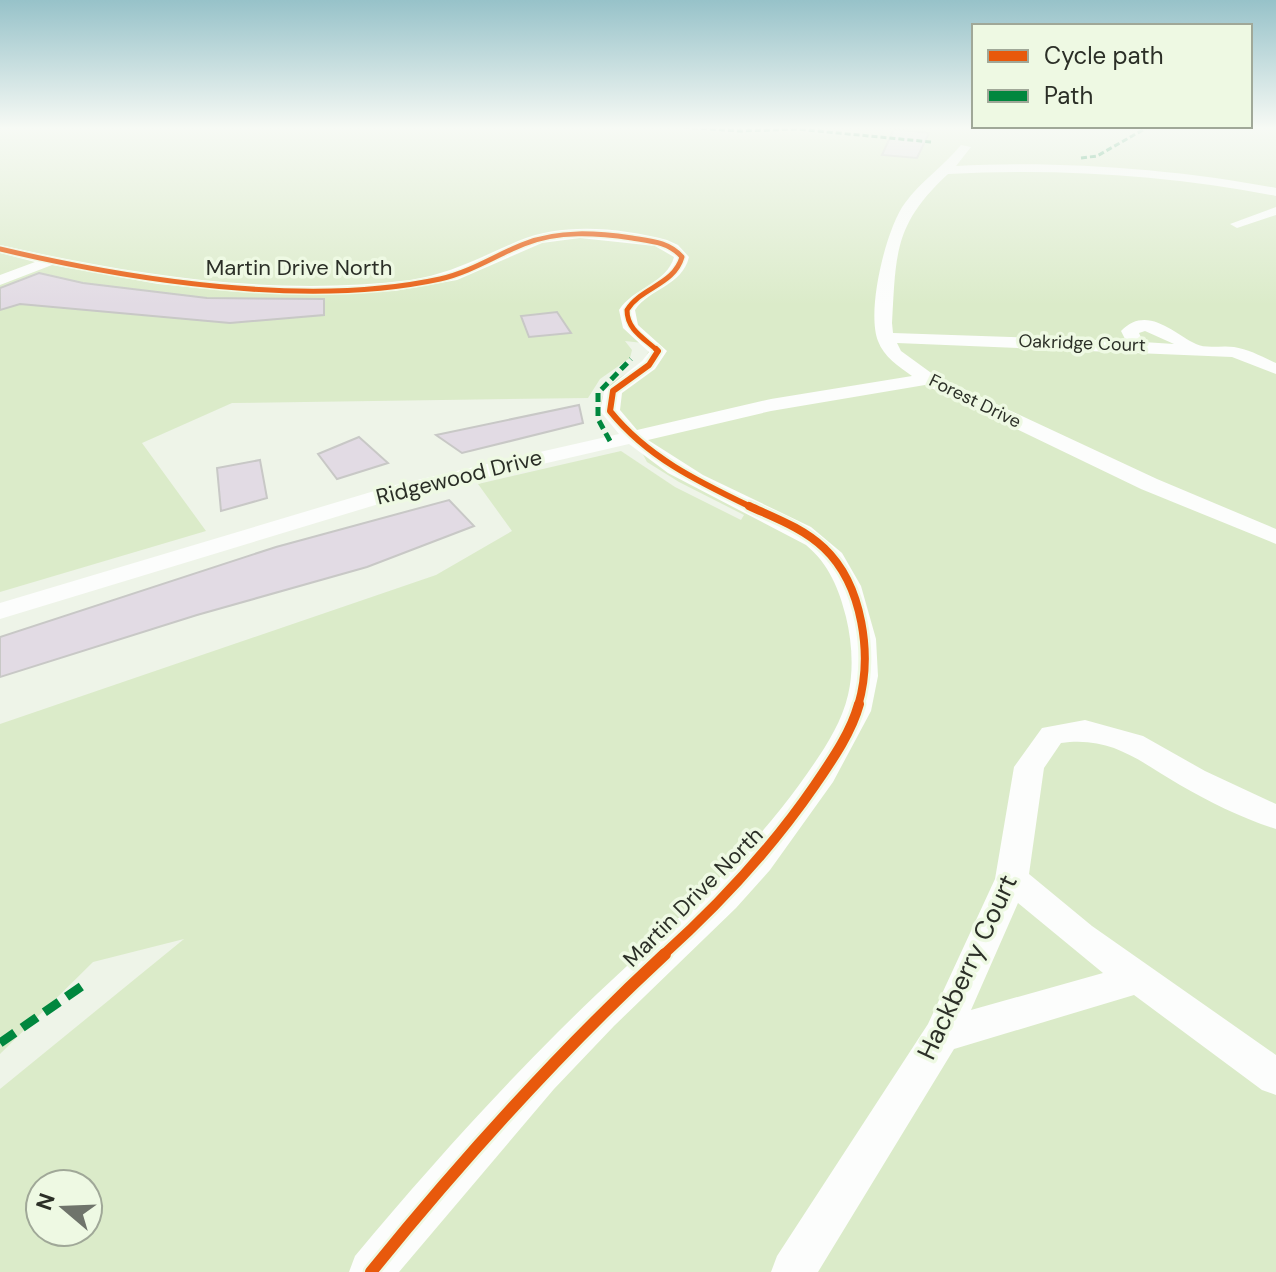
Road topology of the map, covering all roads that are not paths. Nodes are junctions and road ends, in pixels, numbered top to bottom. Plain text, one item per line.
1 (930, 186) edge
2 (1248, 186) edge
3 (1276, 192) edge
4 (1276, 211) edge
5 (1237, 224) dead end
6 (0, 249) edge
7 (50, 261) junction
8 (0, 280) edge
9 (885, 338) junction
10 (1276, 369) edge
11 (927, 379) junction
12 (632, 435) junction
13 (1276, 537) edge
14 (0, 611) edge
15 (1276, 817) edge
16 (1012, 879) junction
17 (1138, 978) junction
18 (941, 1036) junction
19 (1276, 1077) edge
20 (371, 1272) edge
21 (793, 1272) edge

1 - 9 street
2 - 3 street
4 - 5 street
6 - 7 street, Martin Drive North
7 - 8 street
7 - 12 street, Martin Drive North
9 - 10 street, Oakridge Court
9 - 11 street, Forest Drive
11 - 12 street, Ridgewood Drive
11 - 13 street, Forest Drive
12 - 14 street, Ridgewood Drive
12 - 20 street, Martin Drive North
15 - 16 street, Hackberry Court
16 - 17 street
16 - 18 street, Hackberry Court
17 - 18 street
17 - 19 street
18 - 21 street, Hackberry Court

